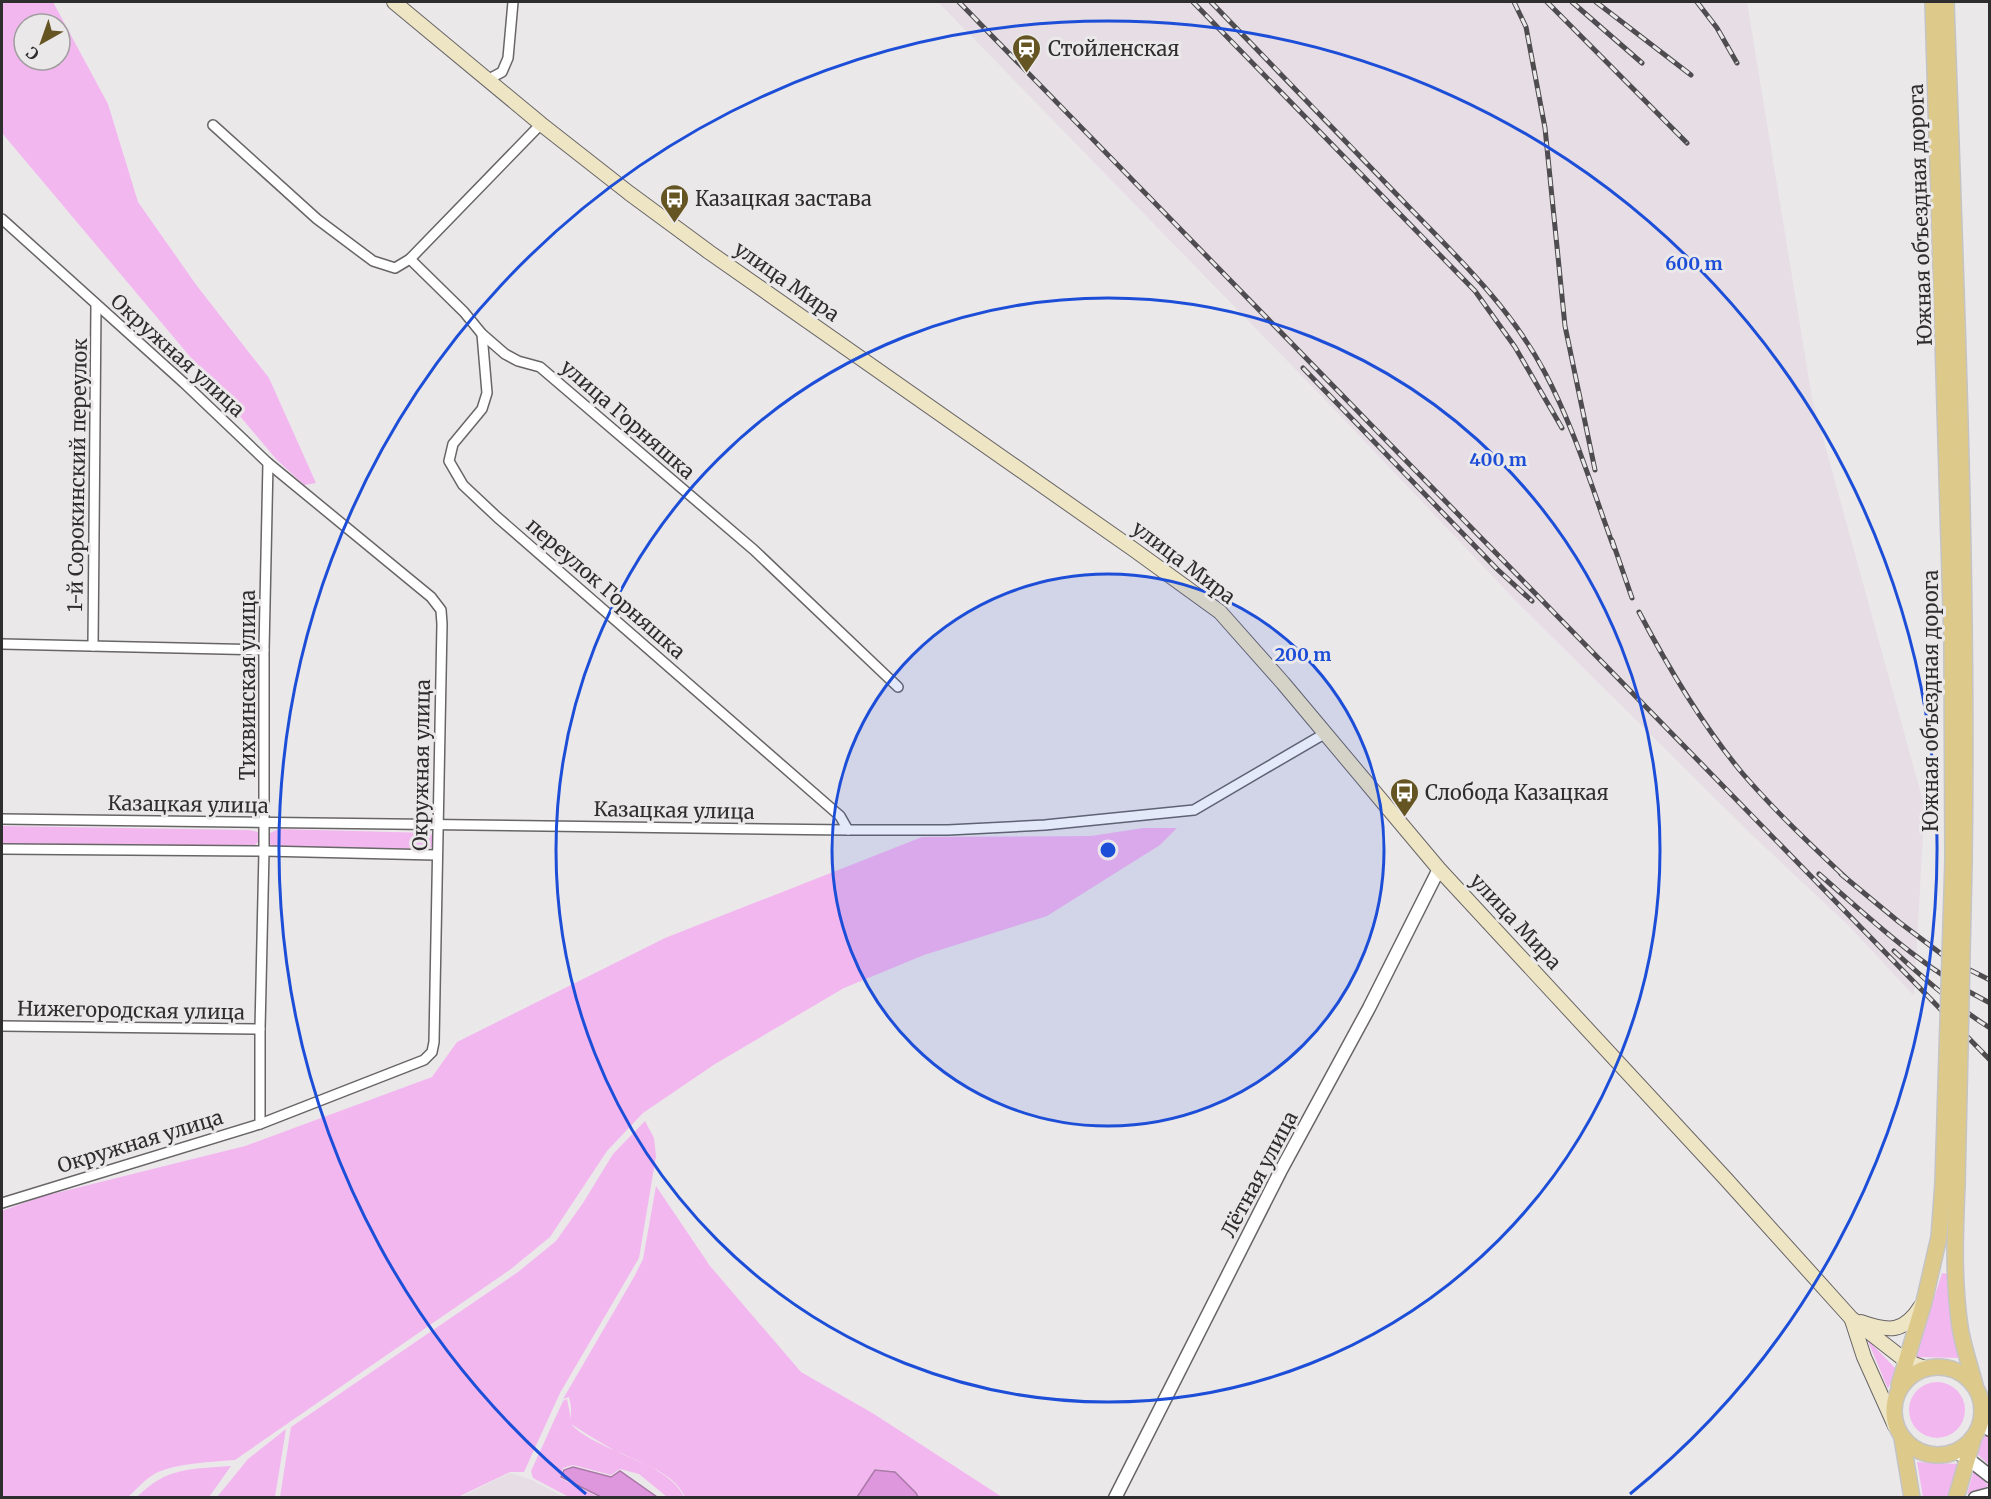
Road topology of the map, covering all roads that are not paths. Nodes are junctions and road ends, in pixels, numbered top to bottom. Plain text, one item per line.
1 (394, 2) edge
2 (513, 2) edge
3 (1933, 2) edge
4 (1946, 2) edge
5 (489, 80) junction
6 (541, 124) junction
7 (213, 125) dead end
8 (2, 219) edge
9 (410, 259) junction
10 (96, 305) junction
11 (482, 334) junction
12 (268, 463) junction
13 (2, 644) edge
14 (93, 646) junction
15 (264, 650) junction
16 (898, 687) dead end
17 (1324, 734) junction
18 (2, 819) edge
19 (264, 824) junction
20 (437, 826) junction
21 (848, 830) junction
22 (2, 849) edge
23 (264, 851) junction
24 (436, 855) junction
25 (1958, 861) junction
26 (1439, 869) junction
27 (2, 1026) edge
28 (260, 1029) junction
29 (260, 1124) junction
30 (1950, 1184) junction
31 (2, 1203) edge
32 (1924, 1302) junction
33 (1851, 1318) junction
34 (1906, 1361) junction
35 (1925, 1368) junction
36 (1976, 1388) junction
37 (1896, 1394) junction
38 (1982, 1416) junction
39 (1989, 1430) edge
40 (1899, 1432) junction
41 (1961, 1455) junction
42 (1989, 1476) edge
43 (1989, 1494) edge
44 (1115, 1497) edge
45 (1912, 1497) edge
46 (1956, 1497) edge
47 (1975, 1497) edge

1 - 5 main road, улица Мира
2 - 5 street
3 - 25 main road, Южная объездная дорога
4 - 25 main road, Южная объездная дорога
5 - 6 main road, улица Мира
6 - 9 street
6 - 17 main road, улица Мира
7 - 9 street
8 - 10 street, Окружная улица
9 - 11 street, улица Горняшка
10 - 12 street, Окружная улица
10 - 14 street, 1-й Сорокинский переулок
11 - 16 street, улица Горняшка
11 - 21 street, переулок Горняшка
12 - 15 street, Тихвинская улица
12 - 20 street, Окружная улица
13 - 14 street
14 - 15 street
15 - 19 street, Тихвинская улица
17 - 21 street, Казацкая улица
17 - 26 main road, улица Мира
18 - 19 street, Казацкая улица
19 - 20 street, Казацкая улица
19 - 23 street, Тихвинская улица
20 - 21 street, Казацкая улица
20 - 24 street, Окружная улица
22 - 23 street
23 - 24 street
23 - 28 street, Тихвинская улица
24 - 29 street, Окружная улица
25 - 30 main road, Южная объездная дорога, bridge
26 - 33 main road, улица Мира
26 - 44 street, Лётная улица
27 - 28 street, Нижегородская улица
28 - 29 street, Тихвинская улица
29 - 31 street, Окружная улица
30 - 32 main road, Южная объездная дорога
30 - 36 main road, Южная объездная дорога
32 - 33 main road, улица Мира
32 - 34 main road, Южная объездная дорога
33 - 34 main road, улица Мира
33 - 40 main road, улица Мира
34 - 35 main road, улица Мира
34 - 37 main road, Южная объездная дорога
35 - 36 main road, улица Мира
35 - 37 main road
36 - 38 main road
37 - 40 main road
38 - 39 street
38 - 41 main road
40 - 41 main road
40 - 45 main road
41 - 42 street
41 - 46 main road
43 - 47 street

